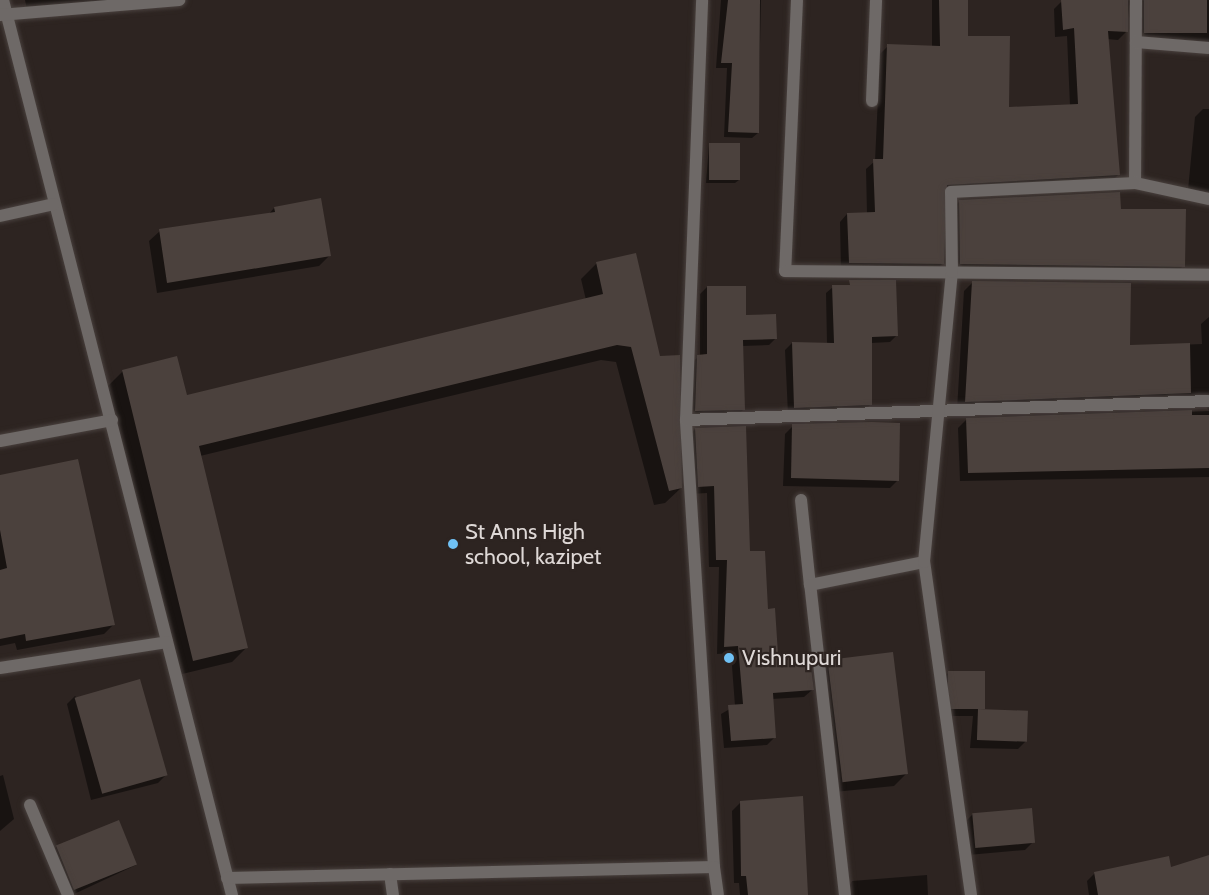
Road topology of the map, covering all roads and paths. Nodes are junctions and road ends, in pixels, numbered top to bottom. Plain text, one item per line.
1 (3, 0) edge
2 (179, 0) edge
3 (702, 0) edge
4 (797, 0) edge
5 (876, 0) edge
6 (1136, 0) edge
7 (3, 14) edge
8 (1136, 42) junction
9 (1209, 48) edge
10 (872, 100) dead end
11 (1135, 183) junction
12 (1209, 199) edge
13 (54, 204) junction
14 (0, 216) edge
15 (952, 272) junction
16 (1209, 275) edge
17 (1209, 401) edge
18 (935, 412) junction
19 (111, 420) junction
20 (686, 420) junction
21 (0, 441) edge
22 (801, 500) dead end
23 (924, 562) junction
24 (810, 585) junction
25 (167, 642) junction
26 (0, 668) edge
27 (30, 805) dead end
28 (714, 867) junction
29 (390, 874) junction
30 (227, 878) junction
31 (68, 895) edge
32 (232, 895) edge
33 (393, 895) edge
34 (718, 895) edge
35 (845, 895) edge
36 (971, 895) edge

1 - 7 street
2 - 7 street
3 - 20 street
4 - 15 street
5 - 10 street
6 - 8 street
7 - 13 street
8 - 9 street
8 - 11 street
11 - 12 street
11 - 15 street
13 - 14 street
13 - 19 street
15 - 16 street
15 - 18 street
17 - 18 street
18 - 20 street
18 - 23 street
19 - 21 street
19 - 25 street
20 - 28 street
22 - 24 street
23 - 24 street
23 - 36 street
24 - 35 street
25 - 26 street
25 - 30 street
27 - 31 street
28 - 29 street
28 - 34 street
29 - 30 street
29 - 33 street
30 - 32 street

